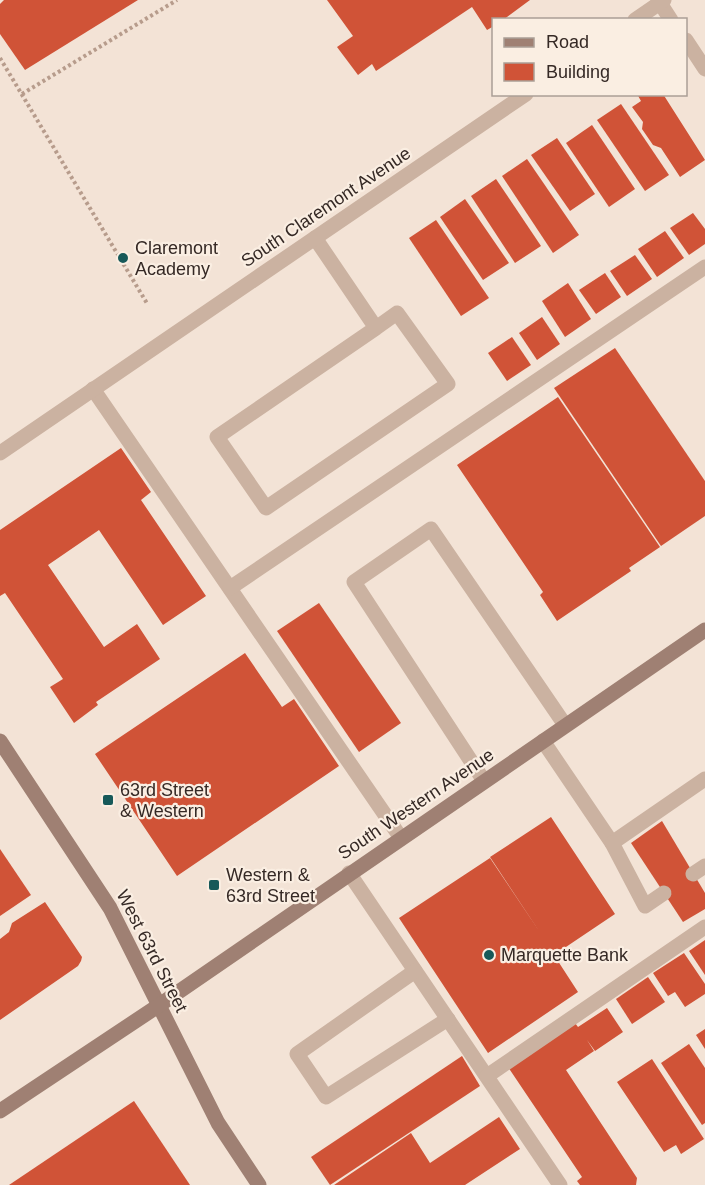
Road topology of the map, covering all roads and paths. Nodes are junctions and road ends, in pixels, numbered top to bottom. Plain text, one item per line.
1 (177, 0) edge
2 (660, 1) edge
3 (638, 18) edge
4 (670, 18) edge
5 (687, 42) edge
6 (0, 58) edge
7 (705, 69) edge
8 (22, 94) junction
9 (522, 96) edge
10 (315, 238) junction
11 (705, 267) edge
12 (148, 305) dead end
13 (376, 328) junction
14 (93, 389) junction
15 (0, 453) edge
16 (230, 588) junction
17 (705, 630) edge
18 (565, 725) junction
19 (0, 741) edge
20 (543, 741) junction
21 (705, 779) edge
22 (484, 781) junction
23 (401, 838) junction
24 (612, 843) junction
25 (349, 873) junction
26 (664, 893) dead end
27 (705, 927) edge
28 (415, 971) junction
29 (158, 1006) junction
30 (448, 1019) junction
31 (487, 1076) junction
32 (0, 1111) edge
33 (259, 1185) edge
34 (560, 1185) edge

1 - 8 path
2 - 3 street
2 - 4 street
5 - 7 street
6 - 8 path
8 - 12 path
9 - 10 street, South Claremont Avenue
10 - 13 street
10 - 14 street, South Claremont Avenue
11 - 16 street
13 - 13 street
14 - 15 street, South Claremont Avenue
14 - 16 street
16 - 23 street
17 - 18 main road, South Western Avenue
18 - 20 main road, South Western Avenue
18 - 22 street
19 - 29 main road, West 63rd Street
20 - 22 main road, South Western Avenue
20 - 24 street
21 - 24 street
22 - 23 main road, South Western Avenue
23 - 25 main road, South Western Avenue
24 - 26 street
25 - 28 street
25 - 29 main road, South Western Avenue
27 - 31 street
28 - 30 street
28 - 30 street
29 - 32 main road, South Western Avenue
29 - 33 main road, West 63rd Street
30 - 31 street
31 - 34 street

